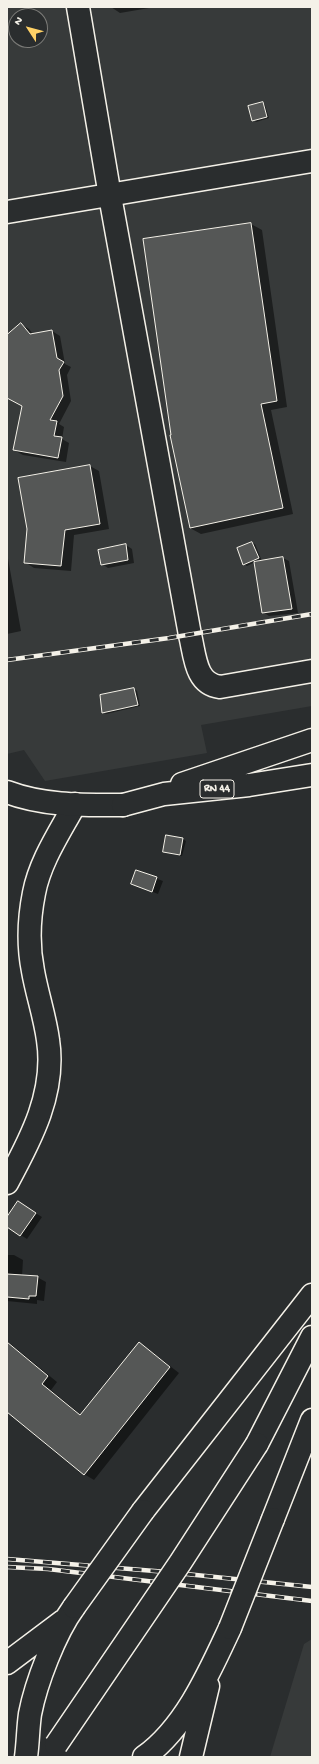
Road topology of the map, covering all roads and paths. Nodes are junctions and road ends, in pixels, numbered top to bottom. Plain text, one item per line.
1 (78, 7) edge
2 (312, 161) edge
3 (110, 196) junction
4 (7, 212) edge
5 (312, 671) edge
6 (302, 743) edge
7 (312, 775) edge
8 (312, 789) edge
9 (7, 792) edge
10 (164, 794) junction
11 (75, 804) junction
12 (123, 805) junction
13 (7, 1183) edge
14 (312, 1295) edge
15 (312, 1336) edge
16 (312, 1420) edge
17 (69, 1614) junction
18 (7, 1663) edge
19 (214, 1663) junction
20 (26, 1757) edge
21 (49, 1757) edge
22 (144, 1757) edge
23 (192, 1757) edge

1 - 3 main road
2 - 3 main road
3 - 4 main road
3 - 5 main road
6 - 10 main road
7 - 10 main road, RN 44
8 - 12 main road
9 - 11 main road, RN 44
10 - 12 main road, RN 44
11 - 12 main road, RN 44
11 - 13 main road
14 - 17 main road, bridge
15 - 21 main road, bridge
16 - 19 main road, bridge
17 - 18 main road
17 - 20 main road
19 - 22 main road
19 - 23 main road

